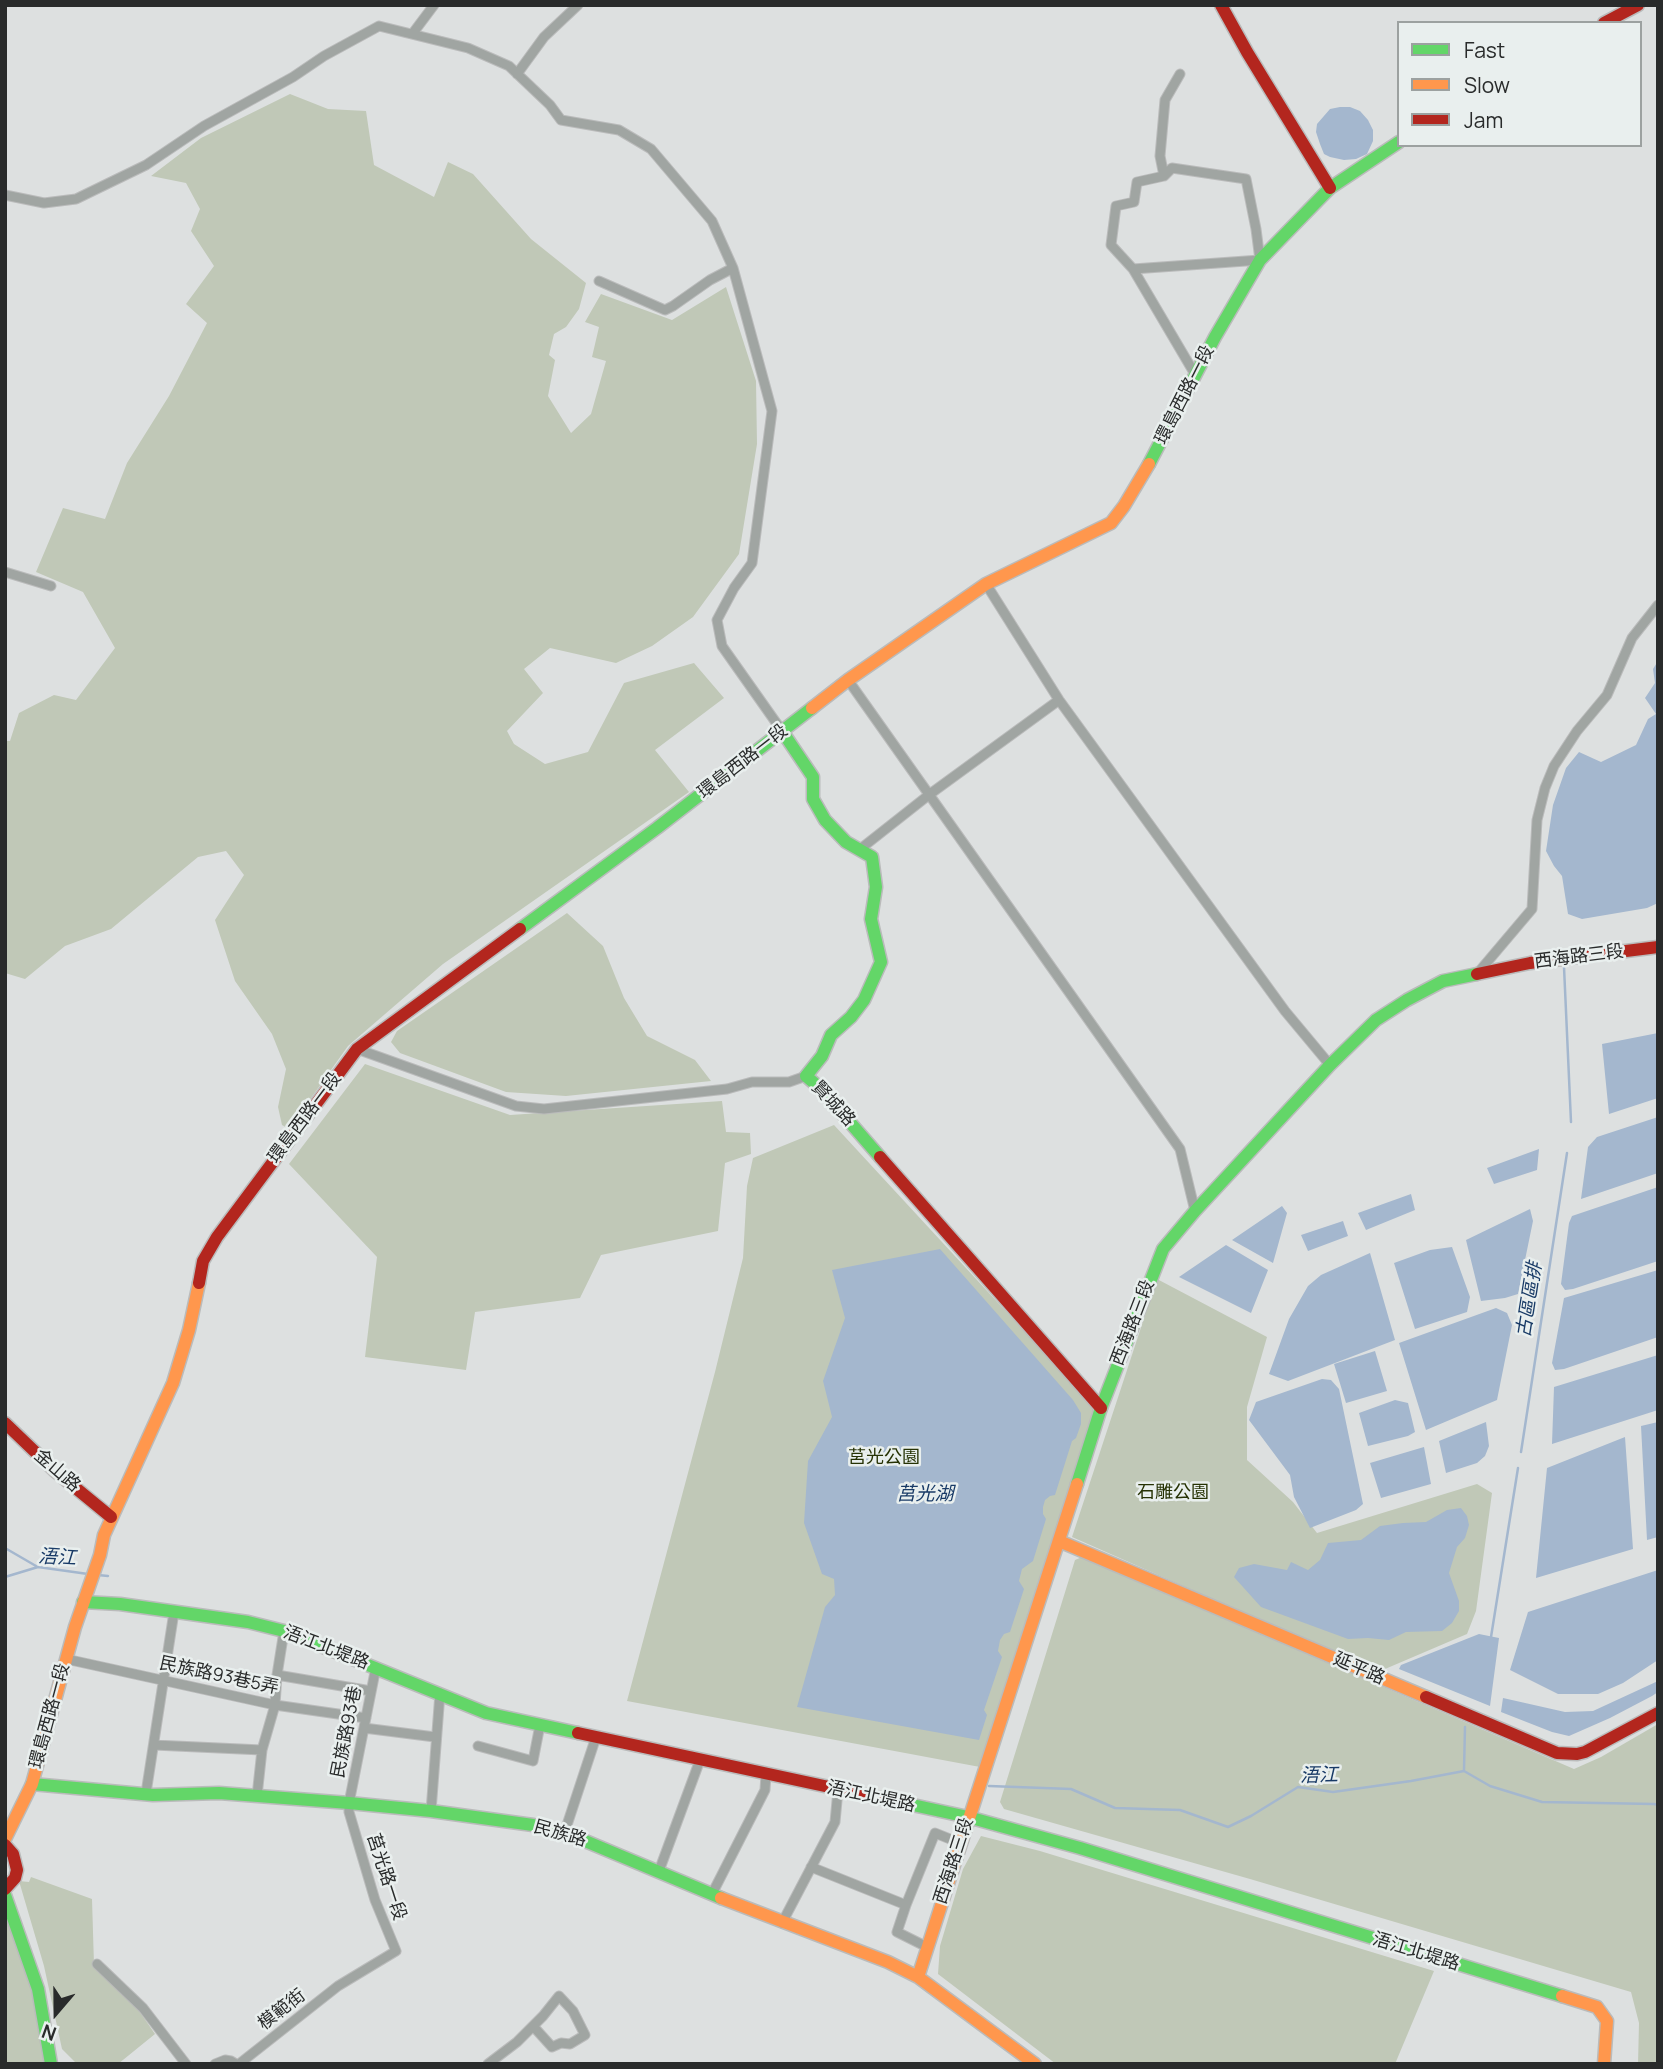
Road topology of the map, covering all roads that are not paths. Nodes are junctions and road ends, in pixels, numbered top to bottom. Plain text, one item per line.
1 (434, 5) edge
2 (578, 5) edge
3 (1221, 5) edge
4 (1638, 5) edge
5 (1608, 21) edge
6 (413, 33) junction
7 (517, 74) junction
8 (1180, 74) dead end
9 (1397, 143) edge
10 (1164, 176) junction
11 (1330, 188) junction
12 (5, 195) edge
13 (1260, 260) junction
14 (733, 268) junction
15 (1133, 269) junction
16 (599, 281) dead end
17 (1196, 376) junction
18 (5, 572) edge
19 (986, 584) junction
20 (51, 586) dead end
21 (1658, 605) edge
22 (848, 680) junction
23 (1059, 700) junction
24 (782, 731) junction
25 (930, 794) junction
26 (859, 850) junction
27 (1658, 947) edge
28 (1477, 974) junction
29 (357, 1049) junction
30 (1329, 1065) junction
31 (806, 1076) junction
32 (1195, 1211) junction
33 (1101, 1408) junction
34 (5, 1423) edge
35 (111, 1517) junction
36 (1059, 1541) junction
37 (83, 1602) junction
38 (174, 1612) junction
39 (284, 1631) junction
40 (66, 1659) junction
41 (376, 1667) junction
42 (277, 1675) junction
43 (163, 1681) junction
44 (371, 1692) junction
45 (440, 1693) junction
46 (275, 1705) junction
47 (1658, 1713) edge
48 (365, 1723) junction
49 (540, 1725) junction
50 (435, 1737) junction
51 (596, 1737) junction
52 (154, 1745) junction
53 (478, 1746) dead end
54 (262, 1750) junction
55 (700, 1760) junction
56 (766, 1774) junction
57 (32, 1784) junction
58 (838, 1790) junction
59 (146, 1793) junction
60 (257, 1796) junction
61 (349, 1808) junction
62 (430, 1811) junction
63 (968, 1817) junction
64 (564, 1834) junction
65 (5, 1839) edge
66 (960, 1843) junction
67 (5, 1845) edge
68 (811, 1867) junction
69 (659, 1871) junction
70 (5, 1889) edge
71 (712, 1894) junction
72 (5, 1895) edge
73 (906, 1905) junction
74 (782, 1923) junction
75 (928, 1947) junction
76 (396, 1951) joint
77 (97, 1964) dead end
78 (918, 1977) junction
79 (533, 2026) junction
80 (1028, 2062) edge
81 (51, 2064) edge
82 (186, 2064) edge
83 (215, 2064) edge
84 (237, 2064) edge
85 (488, 2064) edge
86 (1604, 2064) edge

1 - 6 street
2 - 7 street
3 - 11 main road
4 - 5 main road
6 - 7 street
6 - 12 street
7 - 14 street
8 - 10 street
9 - 11 main road, 環島西路一段
10 - 13 street
10 - 15 street
11 - 13 main road, 環島西路一段
13 - 15 street
13 - 17 main road, 環島西路一段
14 - 16 street
14 - 24 street
15 - 17 street
17 - 19 main road, 環島西路一段
18 - 20 street
19 - 22 main road, 環島西路一段
19 - 23 street
21 - 28 street
22 - 24 main road, 環島西路一段
22 - 25 street
23 - 25 street
23 - 30 street
24 - 26 main road, 賢城路
24 - 29 main road, 環島西路一段
25 - 26 street
25 - 32 street
26 - 31 main road, 賢城路
27 - 28 main road, 西海路三段
28 - 30 main road, 西海路三段
29 - 31 street
29 - 35 main road, 環島西路一段
30 - 32 main road, 西海路三段
31 - 33 main road, 賢城路
32 - 33 main road, 西海路三段
33 - 36 main road, 西海路三段
34 - 35 main road, 金山路
35 - 37 main road, 環島西路一段
36 - 47 main road, 延平路
36 - 63 main road, 西海路三段
37 - 38 main road, 浯江北堤路
37 - 40 main road, 環島西路一段
38 - 39 main road, 浯江北堤路
38 - 43 street
39 - 41 main road, 浯江北堤路
39 - 42 street
40 - 43 street, 民族路93巷5弄
40 - 57 main road, 環島西路一段
41 - 44 street, 民族路93巷
41 - 45 main road, 浯江北堤路
42 - 44 street
42 - 46 street
43 - 46 street, 民族路93巷5弄
43 - 52 street
44 - 48 street, 民族路93巷
45 - 49 main road, 浯江北堤路
45 - 50 street
46 - 48 street, 民族路93巷5弄
46 - 54 street
48 - 50 street, 民族路93巷5弄
48 - 61 street, 民族路93巷
49 - 51 main road, 浯江北堤路
49 - 53 street
50 - 62 street
51 - 55 main road, 浯江北堤路
51 - 64 street
52 - 54 street
52 - 59 street
54 - 60 street
55 - 56 main road, 浯江北堤路
55 - 69 street
56 - 58 main road, 浯江北堤路
56 - 71 street
57 - 59 main road, 民族路
57 - 65 main road, 環島西路一段
58 - 63 main road, 浯江北堤路
58 - 68 street
59 - 60 main road, 民族路
60 - 61 main road, 民族路
61 - 62 main road, 民族路
61 - 76 street, 莒光路一段
62 - 64 main road, 民族路
63 - 66 main road, 西海路三段
63 - 86 main road, 浯江北堤路
64 - 69 main road, 民族路
66 - 73 street
66 - 75 main road, 西海路三段
67 - 70 main road
68 - 73 street
68 - 74 street
69 - 71 main road, 民族路
71 - 74 main road, 民族路
72 - 81 main road
73 - 75 street
74 - 78 main road, 民族路
75 - 78 main road, 西海路三段
76 - 84 street, 模範街
77 - 82 street
78 - 80 main road, 民族路
79 - 79 street
79 - 85 street
83 - 84 street

